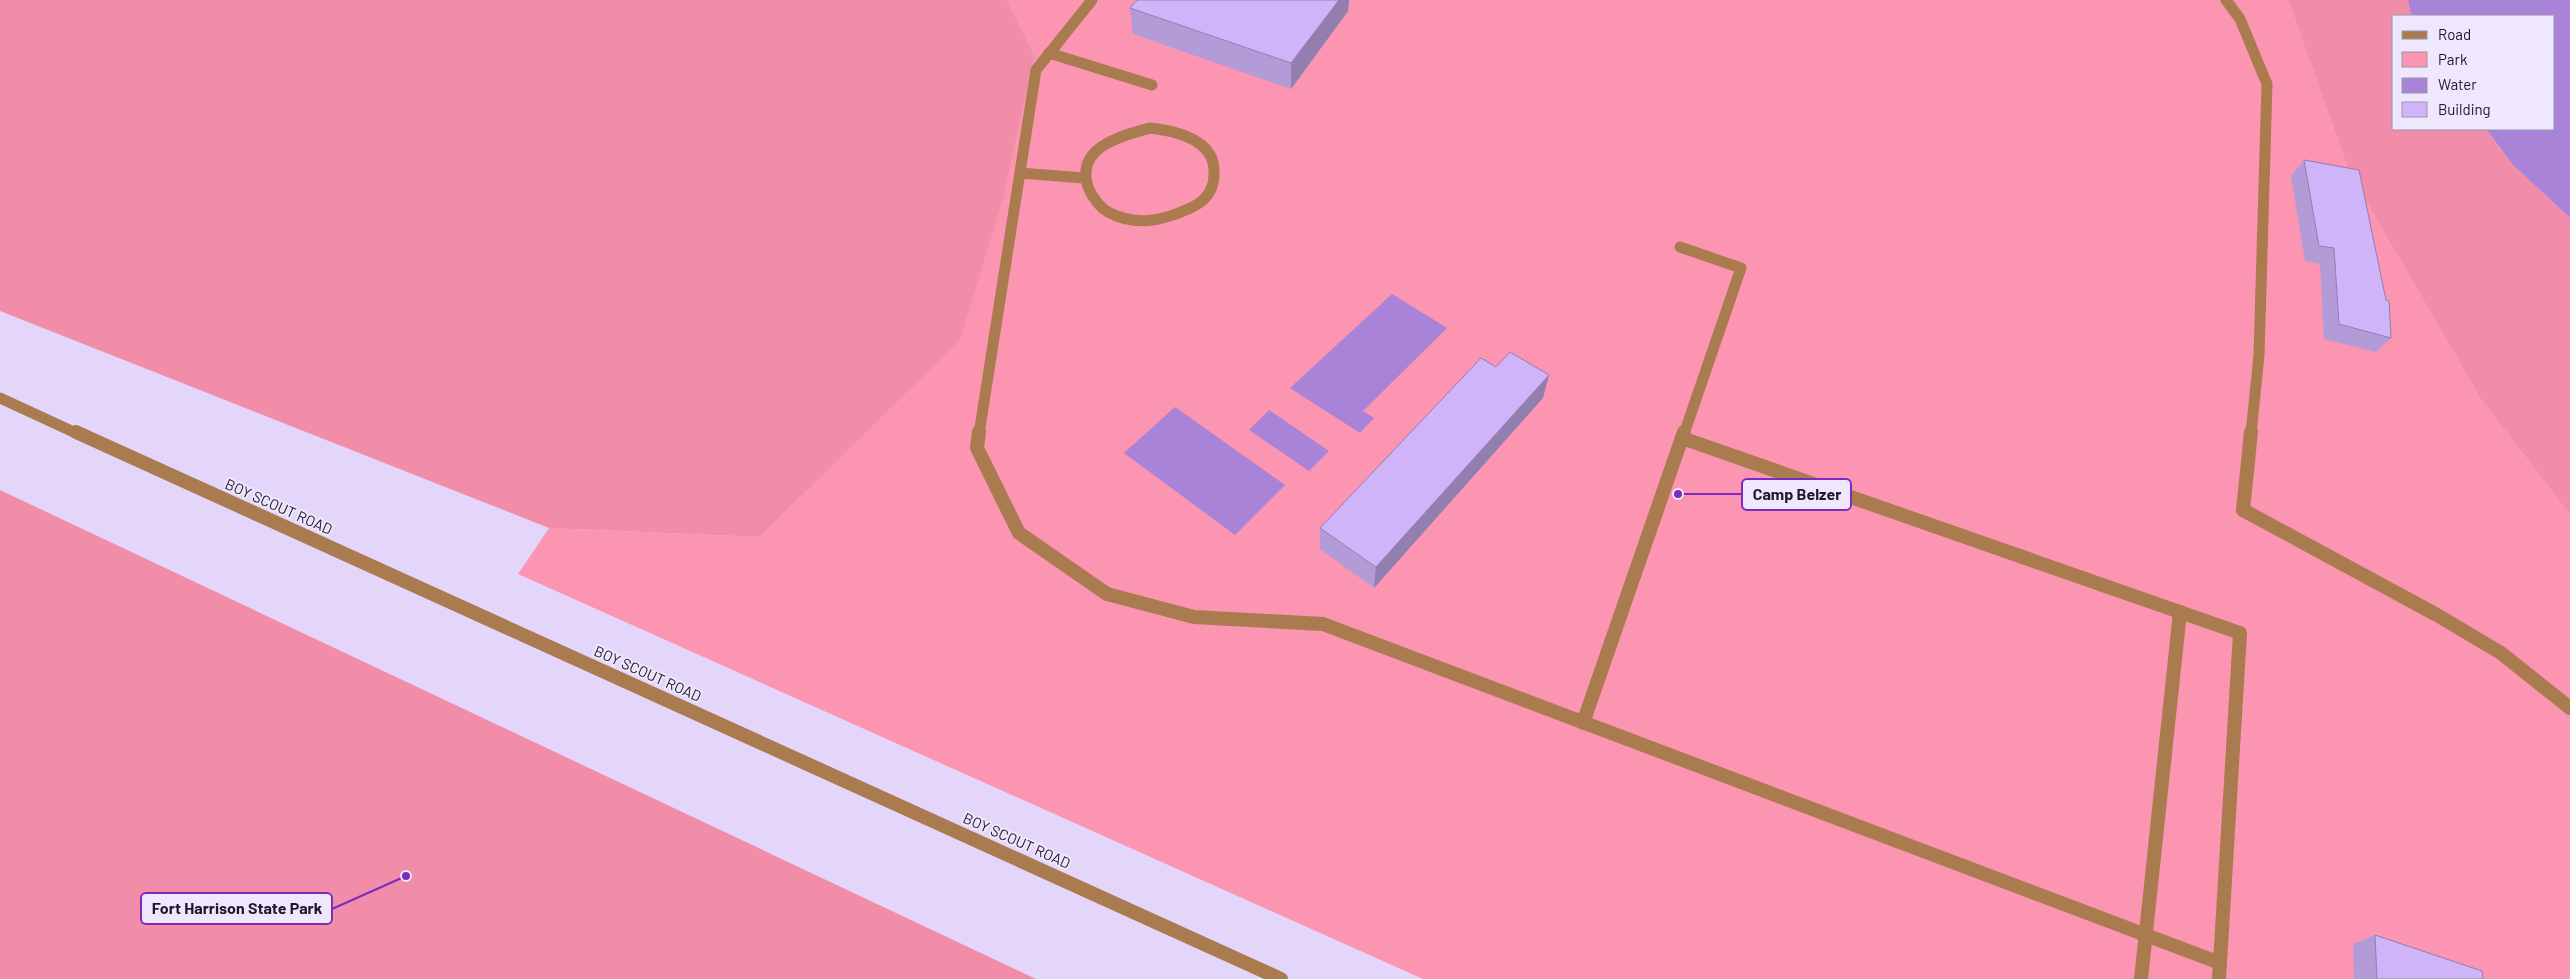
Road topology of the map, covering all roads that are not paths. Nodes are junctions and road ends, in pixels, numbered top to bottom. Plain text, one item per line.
1 (1092, 0) edge
2 (2226, 0) edge
3 (1049, 54) junction
4 (1152, 85) dead end
5 (1020, 173) junction
6 (1084, 178) junction
7 (1680, 247) dead end
8 (0, 398) edge
9 (1682, 438) junction
10 (2180, 612) junction
11 (2570, 708) edge
12 (1584, 723) junction
13 (2146, 935) junction
14 (2220, 963) junction
15 (1281, 979) edge
16 (2141, 979) edge
17 (2219, 979) edge

1 - 3 street
2 - 11 street
3 - 4 street
3 - 5 street
5 - 6 street
5 - 12 street
6 - 6 street
7 - 9 street
8 - 15 street, BOY SCOUT ROAD
9 - 10 street
9 - 12 street
10 - 13 street
10 - 14 street
12 - 13 street
13 - 14 street
13 - 16 street
14 - 17 street

